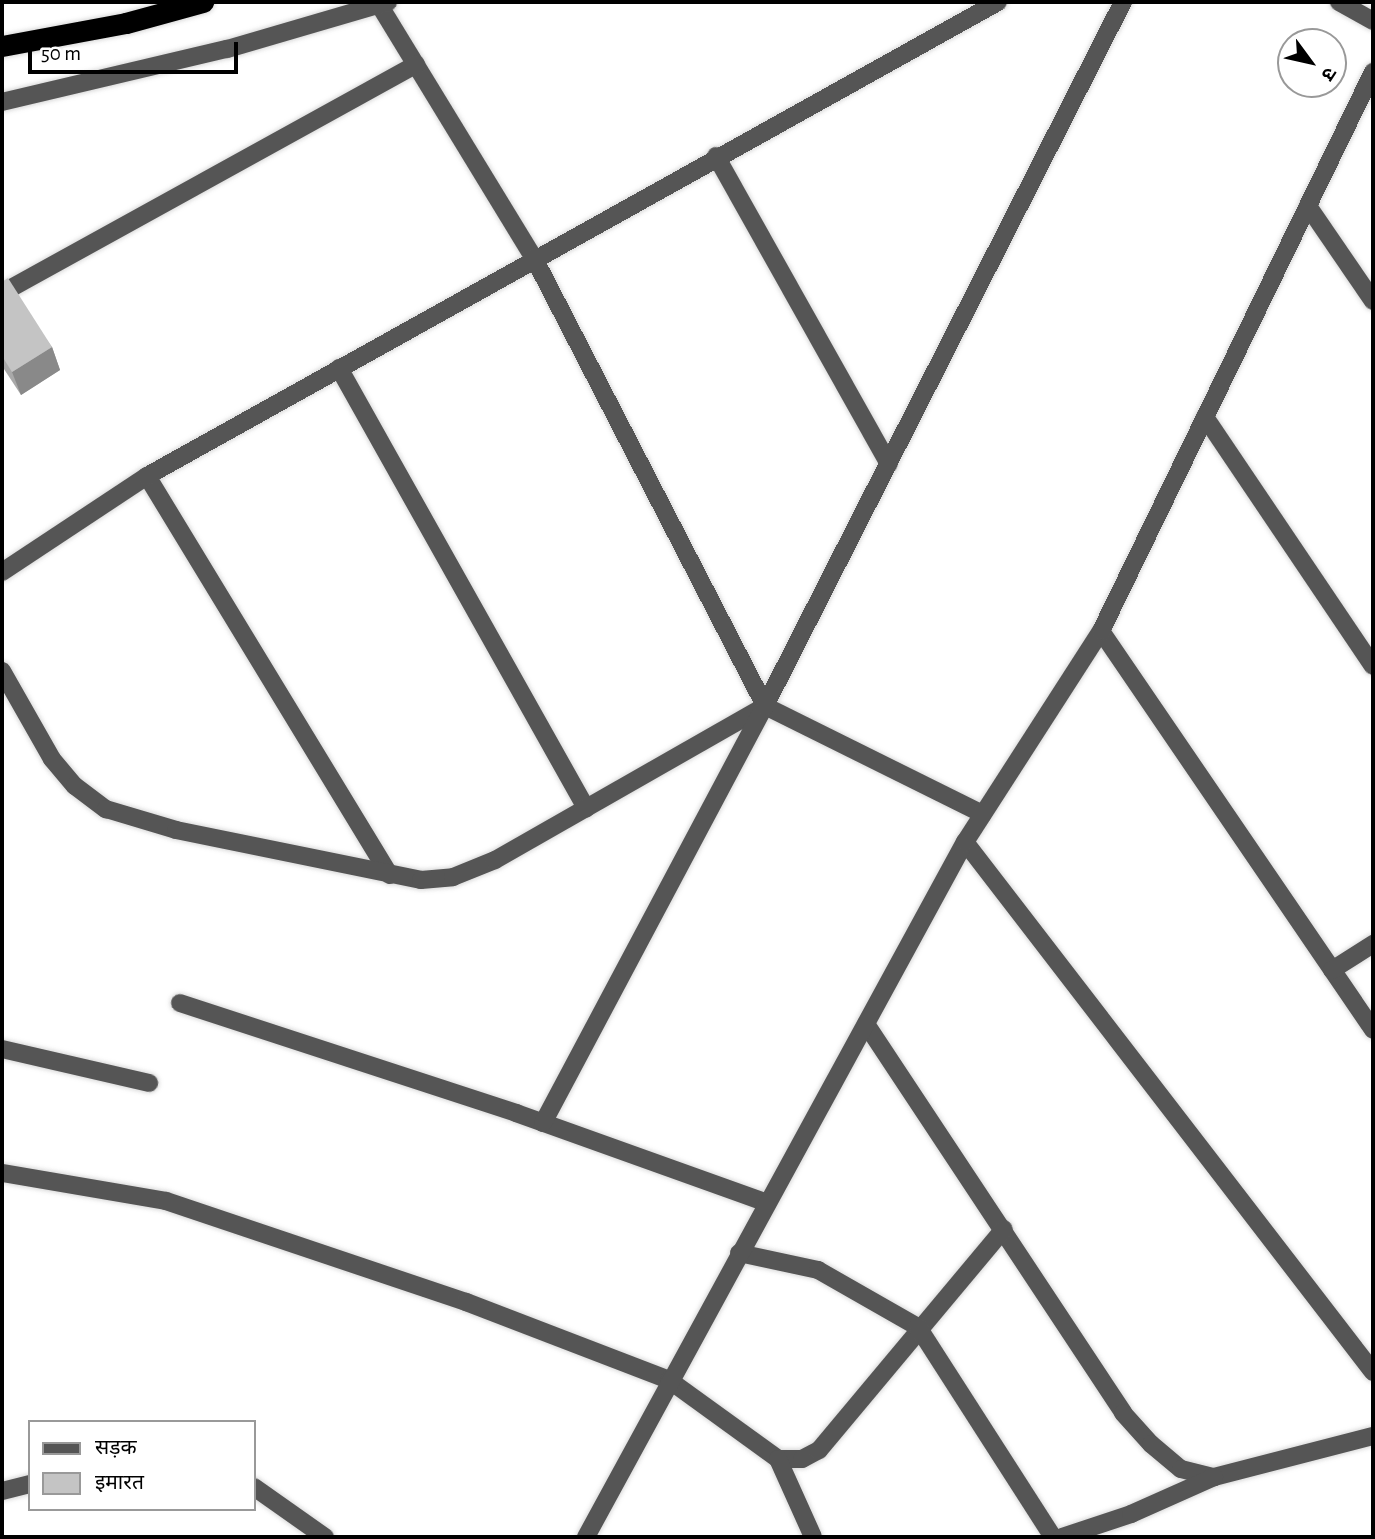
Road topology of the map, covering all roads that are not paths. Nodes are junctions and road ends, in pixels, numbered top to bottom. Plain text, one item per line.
1 (203, 2) edge
2 (998, 2) edge
3 (1123, 2) edge
4 (1339, 2) edge
5 (384, 4) edge
6 (1373, 21) edge
7 (2, 46) edge
8 (416, 64) junction
9 (1373, 72) edge
10 (2, 102) edge
11 (716, 156) junction
12 (1308, 206) junction
13 (534, 258) junction
14 (2, 293) edge
15 (1373, 301) edge
16 (339, 368) junction
17 (1205, 417) junction
18 (889, 464) junction
19 (147, 475) junction
20 (2, 572) edge
21 (1101, 631) junction
22 (1373, 666) edge
23 (2, 671) edge
24 (765, 706) junction
25 (586, 808) junction
26 (983, 814) junction
27 (965, 842) junction
28 (390, 875) junction
29 (1373, 944) edge
30 (1332, 970) junction
31 (180, 1003) dead end
32 (866, 1024) junction
33 (1373, 1030) edge
34 (2, 1049) edge
35 (149, 1083) dead end
36 (543, 1123) junction
37 (2, 1173) edge
38 (767, 1203) junction
39 (1004, 1229) junction
40 (739, 1253) junction
41 (918, 1327) junction
42 (1373, 1372) edge
43 (669, 1380) junction
44 (1373, 1436) edge
45 (778, 1459) junction
46 (1214, 1477) junction
47 (28, 1484) edge
48 (256, 1488) edge
49 (2, 1491) edge
50 (325, 1537) edge
51 (586, 1537) edge
52 (813, 1537) edge
53 (1054, 1537) edge
54 (1062, 1537) edge

1 - 7 highway
2 - 11 street
3 - 18 street
4 - 6 street
5 - 8 street
5 - 10 street
8 - 13 street
8 - 14 street
9 - 12 street
11 - 13 street
11 - 18 street
12 - 15 street
12 - 17 street
13 - 16 street
13 - 24 street
16 - 19 street
16 - 25 street
17 - 21 street
17 - 22 street
18 - 24 street
19 - 20 street
19 - 28 street
21 - 26 street
21 - 30 street
23 - 28 street
24 - 25 street
24 - 26 street
24 - 36 street
25 - 28 street
26 - 27 street
27 - 32 street
27 - 42 street
29 - 30 street
30 - 33 street
31 - 36 street
32 - 38 street
32 - 39 street
34 - 35 street
36 - 38 street
37 - 43 street
38 - 40 street
39 - 41 street
39 - 46 street
40 - 41 street
40 - 43 street
41 - 45 street
41 - 53 street
43 - 45 street
43 - 51 street
44 - 46 street
45 - 52 street
46 - 54 street
47 - 49 street
48 - 50 street

